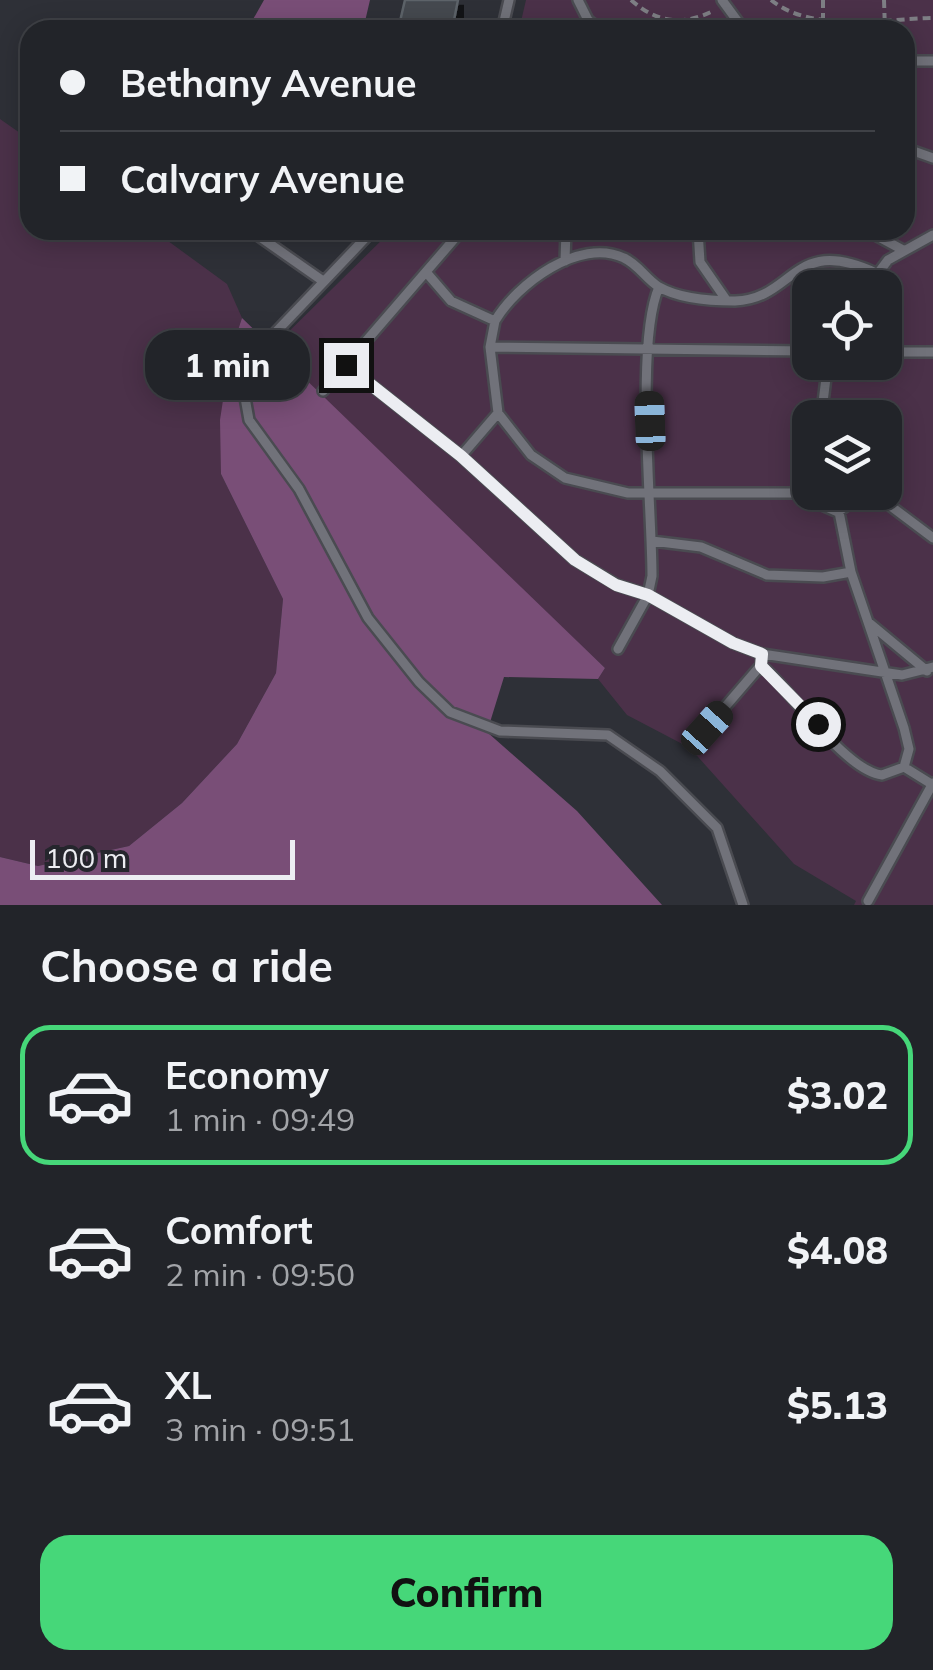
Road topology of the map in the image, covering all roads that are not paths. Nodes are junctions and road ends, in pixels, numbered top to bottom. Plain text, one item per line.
1 (933, 235) edge
2 (265, 240) edge
3 (363, 240) edge
4 (453, 240) edge
5 (566, 240) edge
6 (699, 240) edge
7 (884, 240) edge
8 (902, 250) junction
9 (566, 261) junction
10 (799, 270) edge
11 (866, 270) edge
12 (879, 270) edge
13 (426, 272) junction
14 (792, 274) edge
15 (324, 281) junction
16 (659, 286) junction
17 (727, 301) junction
18 (495, 321) junction
19 (490, 347) junction
20 (648, 349) junction
21 (792, 351) edge
22 (902, 352) edge
23 (933, 352) edge
24 (346, 365) junction
25 (323, 391) dead end
26 (498, 413) junction
27 (461, 456) junction
28 (651, 493) junction
29 (792, 493) edge
30 (833, 510) edge
31 (841, 510) edge
32 (894, 510) edge
33 (838, 512) junction
34 (933, 538) edge
35 (652, 541) junction
36 (851, 572) junction
37 (648, 595) junction
38 (866, 619) junction
39 (618, 649) dead end
40 (762, 660) junction
41 (930, 669) edge
42 (881, 670) junction
43 (707, 728) dead end
44 (904, 767) junction
45 (933, 784) edge
46 (867, 902) edge
47 (742, 905) edge

1 - 8 lane
2 - 15 lane
3 - 15 lane
4 - 13 lane
5 - 9 lane
6 - 17 lane
7 - 8 lane
8 - 12 lane
9 - 16 lane
9 - 18 lane
10 - 11 lane
13 - 18 lane
13 - 24 lane
14 - 17 lane
15 - 47 lane
16 - 17 lane
16 - 20 lane
18 - 19 lane
19 - 20 lane
19 - 26 lane
20 - 21 lane
20 - 28 lane
22 - 23 lane
24 - 25 lane
24 - 27 lane
26 - 27 lane
26 - 28 lane
27 - 37 lane
28 - 29 lane
28 - 35 lane
30 - 33 lane
31 - 33 lane
32 - 34 lane
33 - 36 lane
35 - 36 lane
35 - 37 lane
36 - 38 lane
37 - 39 lane
37 - 40 lane
38 - 41 lane
38 - 42 lane
40 - 42 lane
40 - 43 lane
40 - 44 lane
41 - 42 lane
42 - 44 lane
44 - 45 lane
45 - 46 lane

